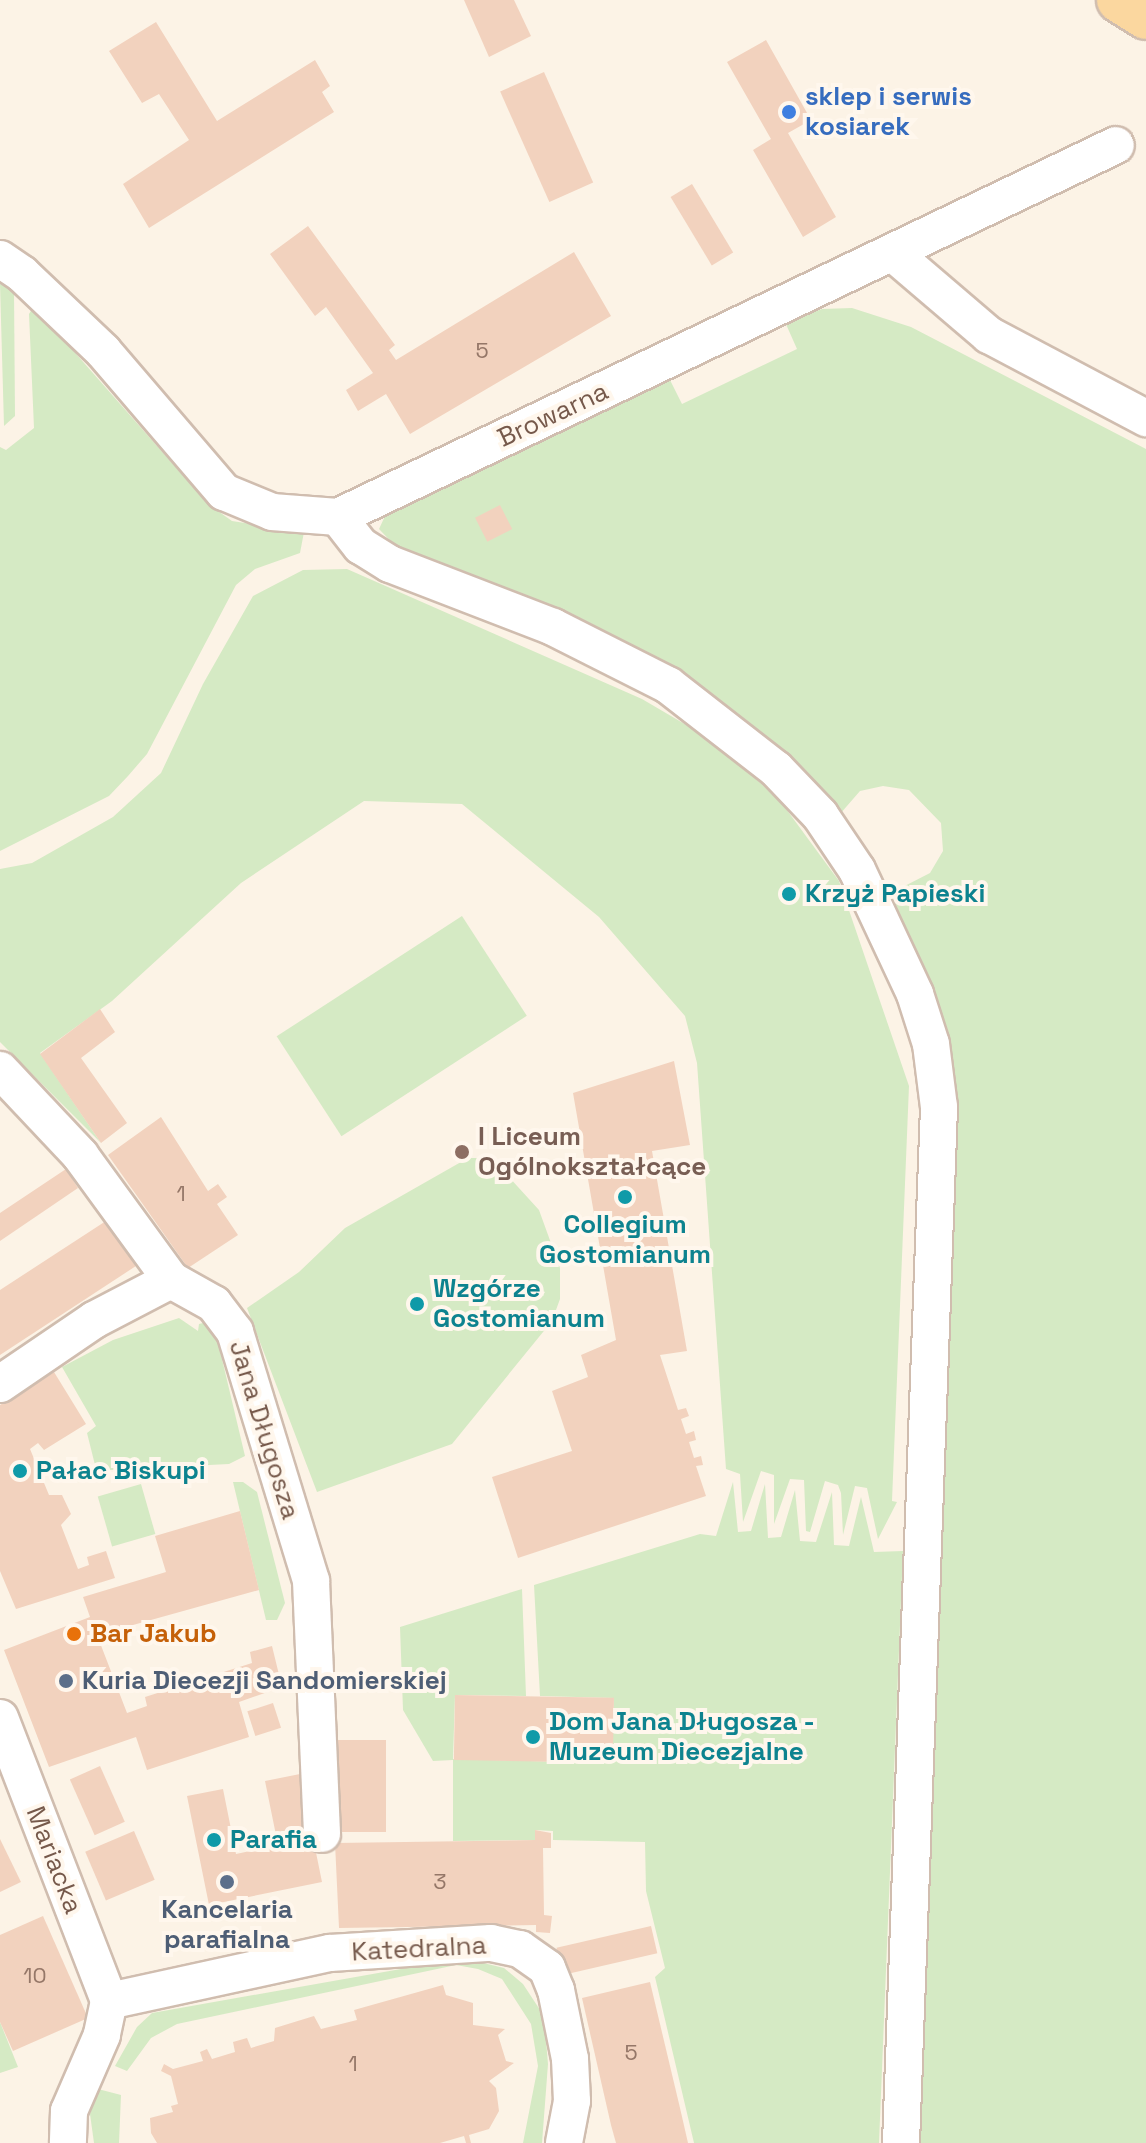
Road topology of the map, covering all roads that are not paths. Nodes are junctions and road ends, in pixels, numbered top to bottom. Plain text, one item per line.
1 (1119, 0) edge
2 (1146, 17) edge
3 (1116, 145) dead end
4 (894, 254) junction
5 (0, 259) edge
6 (1146, 418) edge
7 (338, 517) junction
8 (0, 1070) edge
9 (171, 1280) junction
10 (0, 1384) edge
11 (0, 1718) edge
12 (322, 1834) dead end
13 (109, 2001) junction
14 (68, 2143) edge
15 (564, 2143) edge
16 (901, 2143) edge

1 - 2 main road
3 - 4 street, Browarna
4 - 6 street
4 - 7 street, Browarna
5 - 7 street, Browarna
7 - 16 street
8 - 9 street, Jana Długosza
9 - 10 street
9 - 12 street, Jana Długosza
11 - 13 street, Mariacka
13 - 14 street
13 - 15 street, Katedralna

